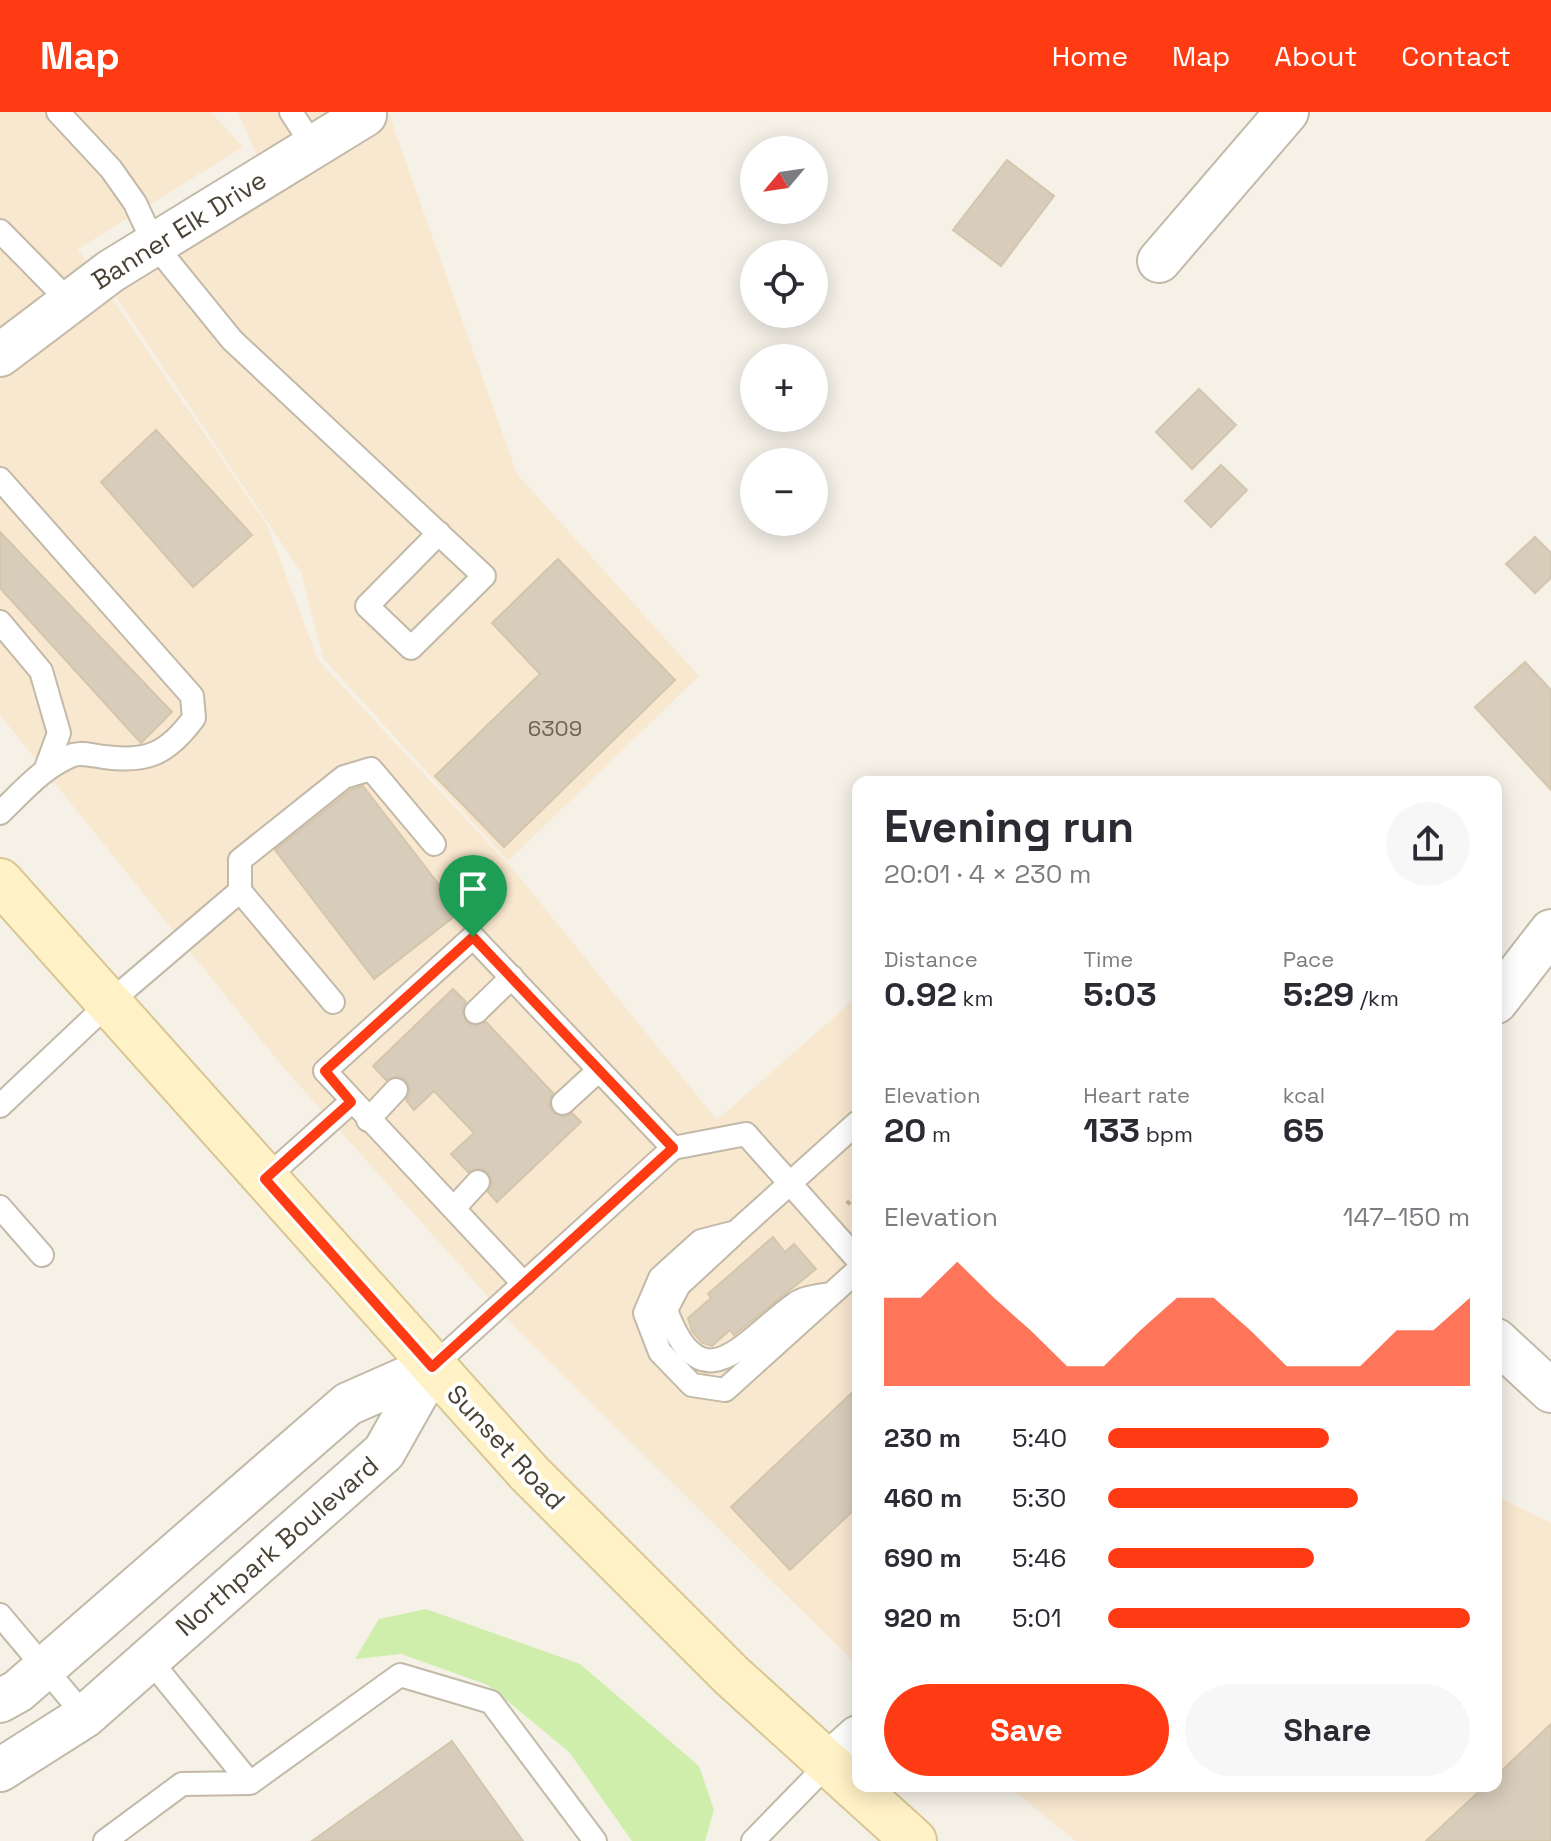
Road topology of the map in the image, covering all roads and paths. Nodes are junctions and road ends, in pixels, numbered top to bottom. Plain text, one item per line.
1 (58, 112) edge
2 (291, 112) edge
3 (1287, 112) edge
4 (365, 115) dead end
5 (313, 146) junction
6 (0, 231) edge
7 (154, 244) junction
8 (1159, 261) dead end
9 (68, 300) junction
10 (0, 355) edge
11 (0, 479) edge
12 (439, 533) junction
13 (0, 622) edge
14 (45, 771) junction
15 (0, 813) edge
16 (434, 844) dead end
17 (0, 881) edge
18 (240, 891) junction
19 (1551, 931) edge
20 (512, 977) junction
21 (1502, 994) edge
22 (333, 1002) dead end
23 (109, 1003) junction
24 (476, 1012) dead end
25 (599, 1070) junction
26 (396, 1090) dead end
27 (351, 1102) junction
28 (563, 1103) dead end
29 (0, 1106) edge
30 (368, 1120) junction
31 (852, 1127) edge
32 (673, 1148) junction
33 (265, 1179) junction
34 (478, 1182) dead end
35 (789, 1184) junction
36 (0, 1207) edge
37 (454, 1208) junction
38 (736, 1232) junction
39 (852, 1253) edge
40 (42, 1255) dead end
41 (852, 1275) edge
42 (524, 1284) junction
43 (832, 1293) junction
44 (1502, 1346) edge
45 (432, 1367) junction
46 (1551, 1391) edge
47 (0, 1615) edge
48 (149, 1659) junction
49 (46, 1666) junction
50 (0, 1701) edge
51 (85, 1716) junction
52 (843, 1751) edge
53 (0, 1770) edge
54 (250, 1783) junction
55 (875, 1792) edge
56 (105, 1841) edge
57 (595, 1841) edge
58 (753, 1841) edge
59 (914, 1841) edge

1 - 7 lane
2 - 5 lane
3 - 8 street
4 - 5 street, Banner Elk Drive
5 - 7 street, Banner Elk Drive
6 - 9 lane
7 - 9 street, Banner Elk Drive
7 - 12 lane
9 - 10 street, Banner Elk Drive
11 - 14 lane
12 - 12 lane
13 - 14 lane
14 - 15 lane
16 - 18 lane
17 - 23 main road, Sunset Road
18 - 22 lane
18 - 23 lane
19 - 21 street
20 - 24 lane
20 - 25 lane
20 - 27 lane
23 - 29 lane
23 - 33 main road, Sunset Road
25 - 28 lane
25 - 32 lane
26 - 30 lane
27 - 30 lane
27 - 33 lane
30 - 37 lane
31 - 35 lane
32 - 35 lane
32 - 42 lane
33 - 45 main road, Sunset Road
34 - 37 lane
35 - 38 lane
35 - 39 lane
36 - 40 lane
37 - 42 lane
38 - 43 lane
38 - 43 lane
41 - 43 lane
42 - 45 lane
44 - 46 street
45 - 48 street, Northpark Boulevard
45 - 49 street
45 - 52 main road, Sunset Road
47 - 49 lane
48 - 51 street, Northpark Boulevard
48 - 54 lane
49 - 50 street
49 - 51 lane
51 - 53 street, Northpark Boulevard
52 - 58 lane
54 - 56 lane
54 - 57 lane
55 - 59 main road, Sunset Road

